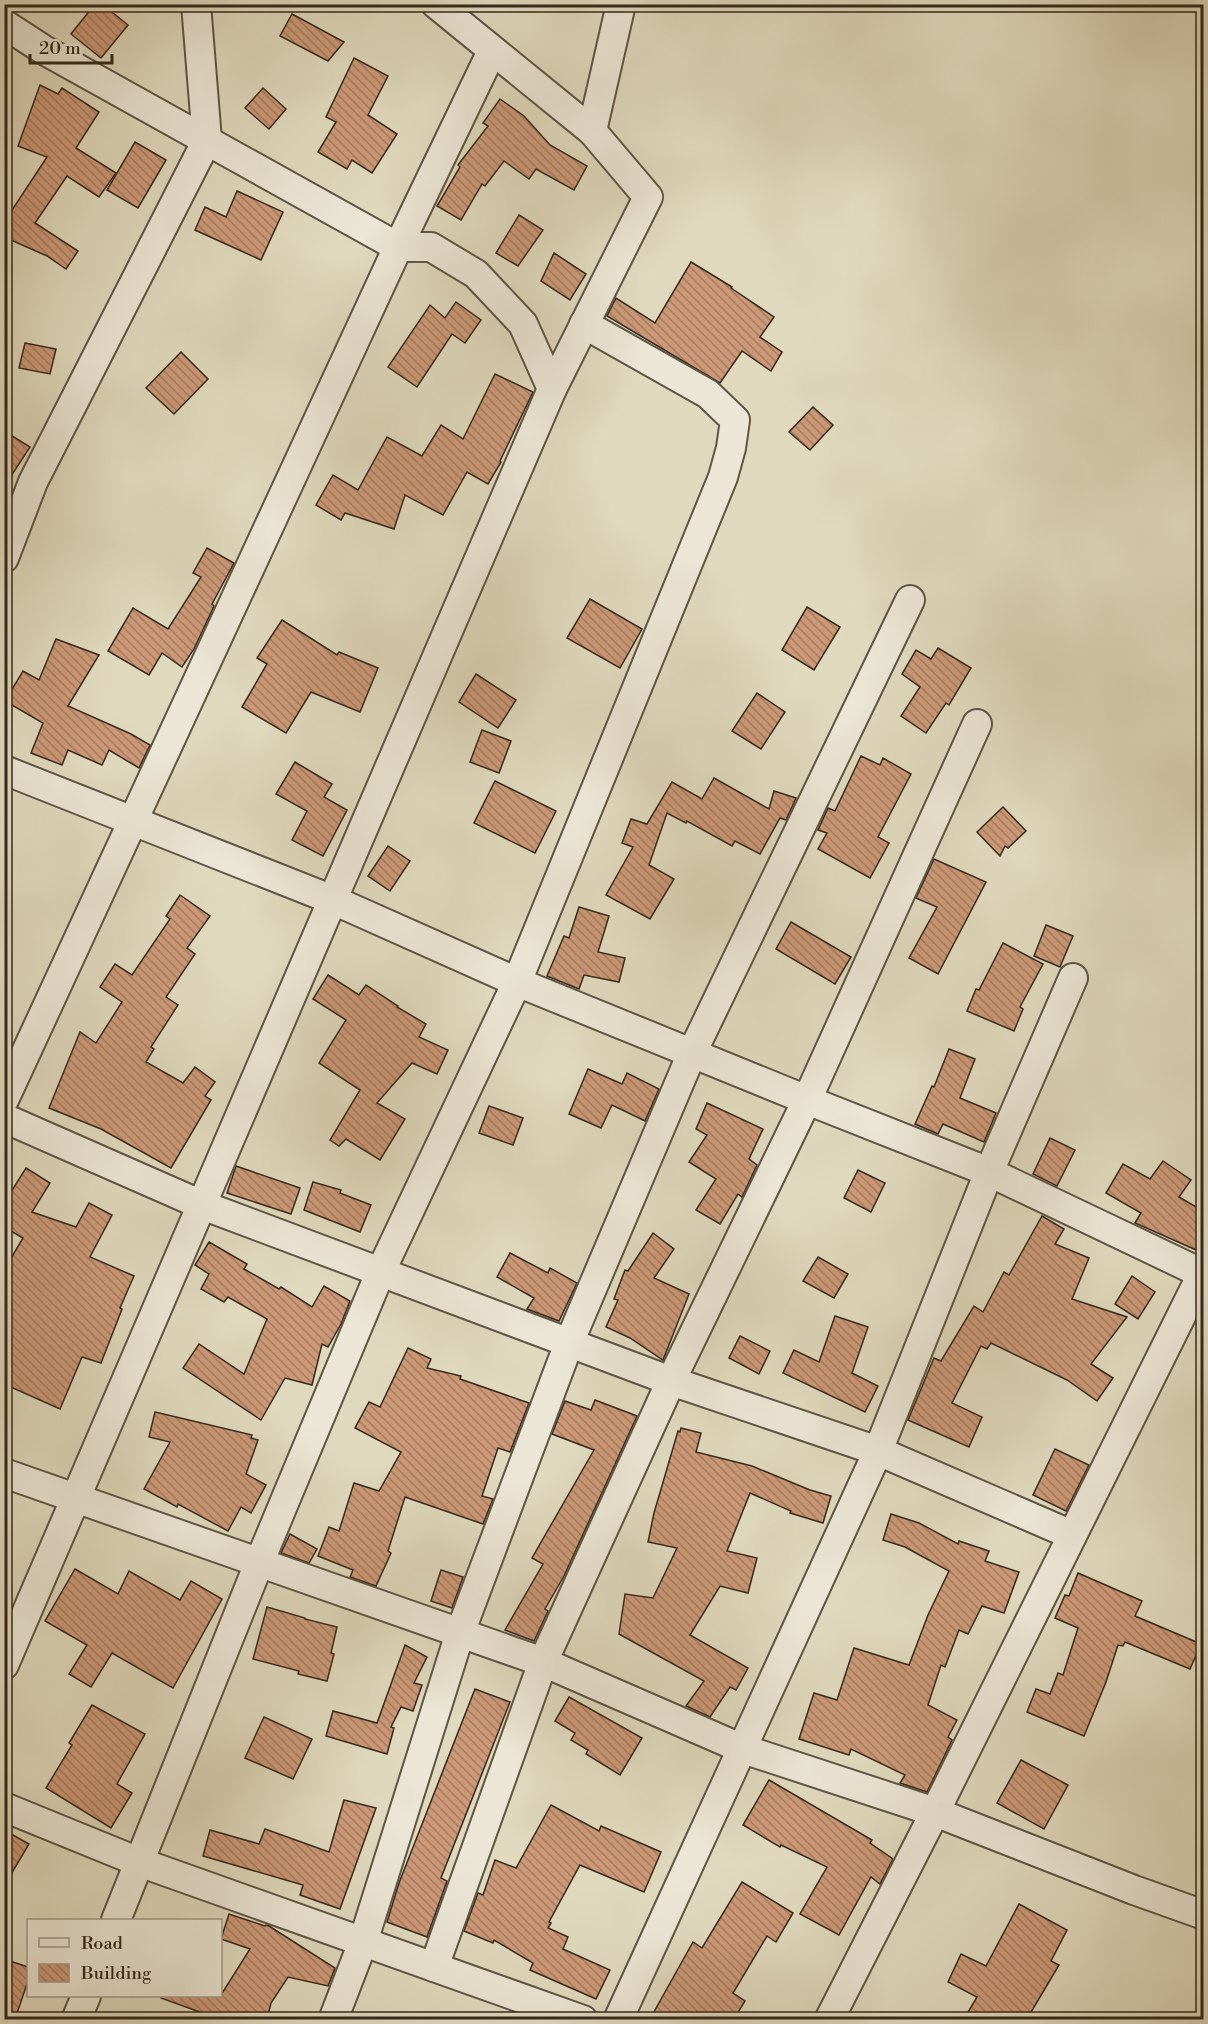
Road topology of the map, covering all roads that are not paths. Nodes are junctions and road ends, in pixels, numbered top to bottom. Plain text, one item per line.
1 (196, 4) edge
2 (436, 4) edge
3 (603, 4) edge
4 (621, 4) edge
5 (4, 24) edge
6 (614, 32) junction
7 (492, 51) junction
8 (592, 130) junction
9 (207, 140) junction
10 (398, 247) junction
11 (584, 324) junction
12 (552, 389) junction
13 (4, 558) edge
14 (910, 600) dead end
15 (977, 724) dead end
16 (4, 770) edge
17 (134, 820) junction
18 (333, 900) junction
19 (1072, 978) dead end
20 (517, 982) junction
21 (692, 1053) junction
22 (4, 1100) edge
23 (807, 1101) junction
24 (4, 1118) edge
25 (989, 1172) junction
26 (202, 1205) junction
27 (1202, 1271) edge
28 (380, 1273) junction
29 (569, 1343) junction
30 (671, 1381) junction
31 (878, 1450) junction
32 (4, 1473) edge
33 (76, 1499) junction
34 (1072, 1535) junction
35 (260, 1563) junction
36 (460, 1633) junction
37 (543, 1662) junction
38 (4, 1665) edge
39 (743, 1749) junction
40 (4, 1807) edge
41 (935, 1812) junction
42 (140, 1862) junction
43 (1203, 1915) edge
44 (116, 1919) edge
45 (363, 1942) junction
46 (434, 1967) junction
47 (85, 1997) edge
48 (76, 2019) edge
49 (333, 2019) edge
50 (583, 2019) edge
51 (618, 2019) edge
52 (830, 2019) edge

1 - 9 street
2 - 7 street
3 - 6 street
4 - 6 street
5 - 9 street
6 - 8 street
7 - 8 street
7 - 10 street
8 - 11 street
9 - 10 street
9 - 13 street
10 - 12 street
10 - 17 street
11 - 12 street
11 - 20 street
12 - 18 street
14 - 21 street
15 - 23 street
16 - 17 street
17 - 18 street
17 - 22 street
18 - 20 street
18 - 26 street
19 - 25 street
20 - 21 street
20 - 28 street
21 - 23 street
21 - 29 street
23 - 25 street
23 - 30 street
24 - 26 street
25 - 27 street
25 - 31 street
26 - 28 street
26 - 33 street
27 - 34 street
28 - 29 street
28 - 35 street
29 - 30 street
29 - 36 street
30 - 31 street
30 - 37 street
31 - 34 street
31 - 39 street
32 - 33 street
33 - 35 street
33 - 38 street
34 - 41 street
35 - 36 street
35 - 42 street
36 - 37 street
36 - 45 street
37 - 39 street
37 - 46 street
39 - 41 street
39 - 51 street
40 - 42 street
41 - 43 street
41 - 52 street
42 - 44 street
42 - 45 street
45 - 46 street
45 - 49 street
46 - 50 street
47 - 48 street

